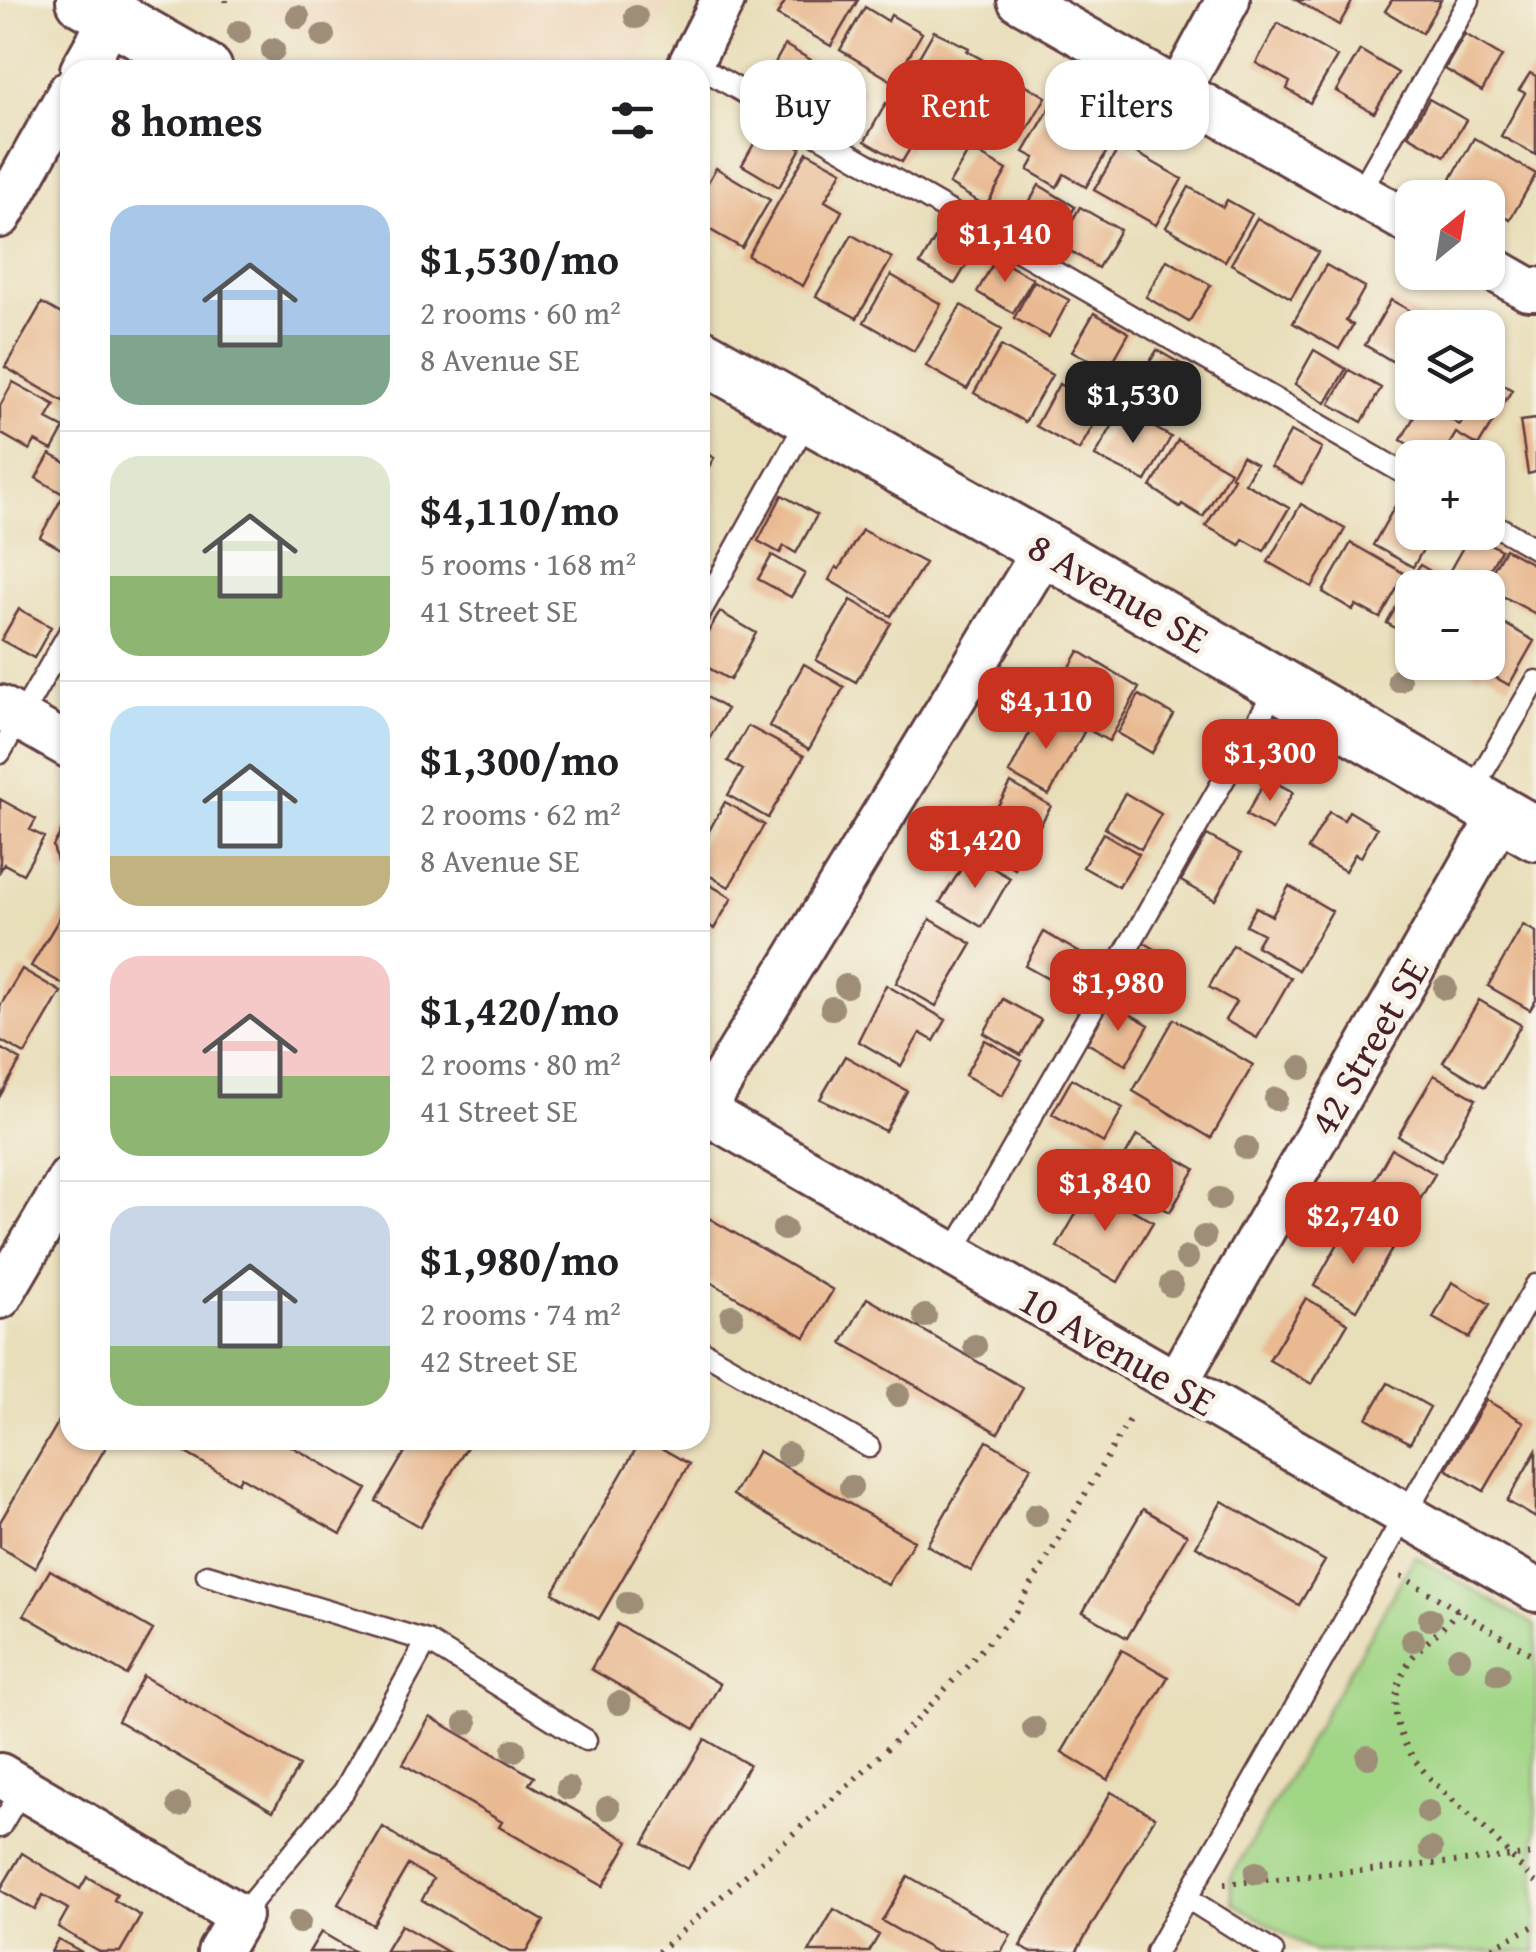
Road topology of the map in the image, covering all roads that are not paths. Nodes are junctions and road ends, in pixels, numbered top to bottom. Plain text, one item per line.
1 (723, 0) edge
2 (1019, 0) edge
3 (1228, 0) edge
4 (1469, 0) edge
5 (97, 8) edge
6 (84, 60) edge
7 (188, 60) edge
8 (692, 60) edge
9 (1123, 60) edge
10 (1195, 60) edge
11 (710, 78) edge
12 (60, 109) edge
13 (1209, 109) edge
14 (1359, 194) junction
15 (1395, 214) edge
16 (0, 216) edge
17 (1505, 276) edge
18 (1536, 289) edge
19 (710, 361) edge
20 (809, 417) junction
21 (1395, 468) edge
22 (1505, 531) edge
23 (1044, 548) junction
24 (1536, 548) edge
25 (710, 595) edge
26 (60, 646) edge
27 (1536, 681) edge
28 (1278, 683) junction
29 (7, 726) edge
30 (60, 745) edge
31 (1502, 815) edge
32 (710, 1095) edge
33 (710, 1115) edge
34 (60, 1195) edge
35 (952, 1254) junction
36 (1536, 1284) edge
37 (0, 1297) edge
38 (710, 1356) edge
39 (1176, 1383) junction
40 (870, 1447) dead end
41 (1406, 1515) junction
42 (206, 1575) dead end
43 (1536, 1590) edge
44 (427, 1641) junction
45 (586, 1740) dead end
46 (11, 1782) edge
47 (0, 1827) edge
48 (1191, 1892) junction
49 (230, 1934) edge
50 (1156, 1952) edge
51 (1273, 1952) edge

1 - 8 street
2 - 9 street
3 - 10 street
4 - 14 lane
5 - 6 street
5 - 7 street
11 - 21 lane
12 - 16 street
13 - 14 street
14 - 15 street
17 - 18 street
19 - 20 street, 8 Avenue SE
20 - 23 street, 8 Avenue SE
20 - 25 lane
22 - 24 lane
23 - 28 street, 8 Avenue SE
23 - 32 street
26 - 29 lane
27 - 31 lane
28 - 31 street, 8 Avenue SE
28 - 35 lane
29 - 30 street
31 - 39 street, 42 Street SE
33 - 35 street, 10 Avenue SE
34 - 37 street
35 - 39 street, 10 Avenue SE
36 - 41 lane
38 - 40 lane
39 - 41 street, 10 Avenue SE
41 - 43 street, 10 Avenue SE
41 - 48 lane
42 - 44 lane
44 - 45 lane
44 - 49 lane
46 - 47 lane
46 - 49 street
48 - 50 lane
48 - 51 lane

